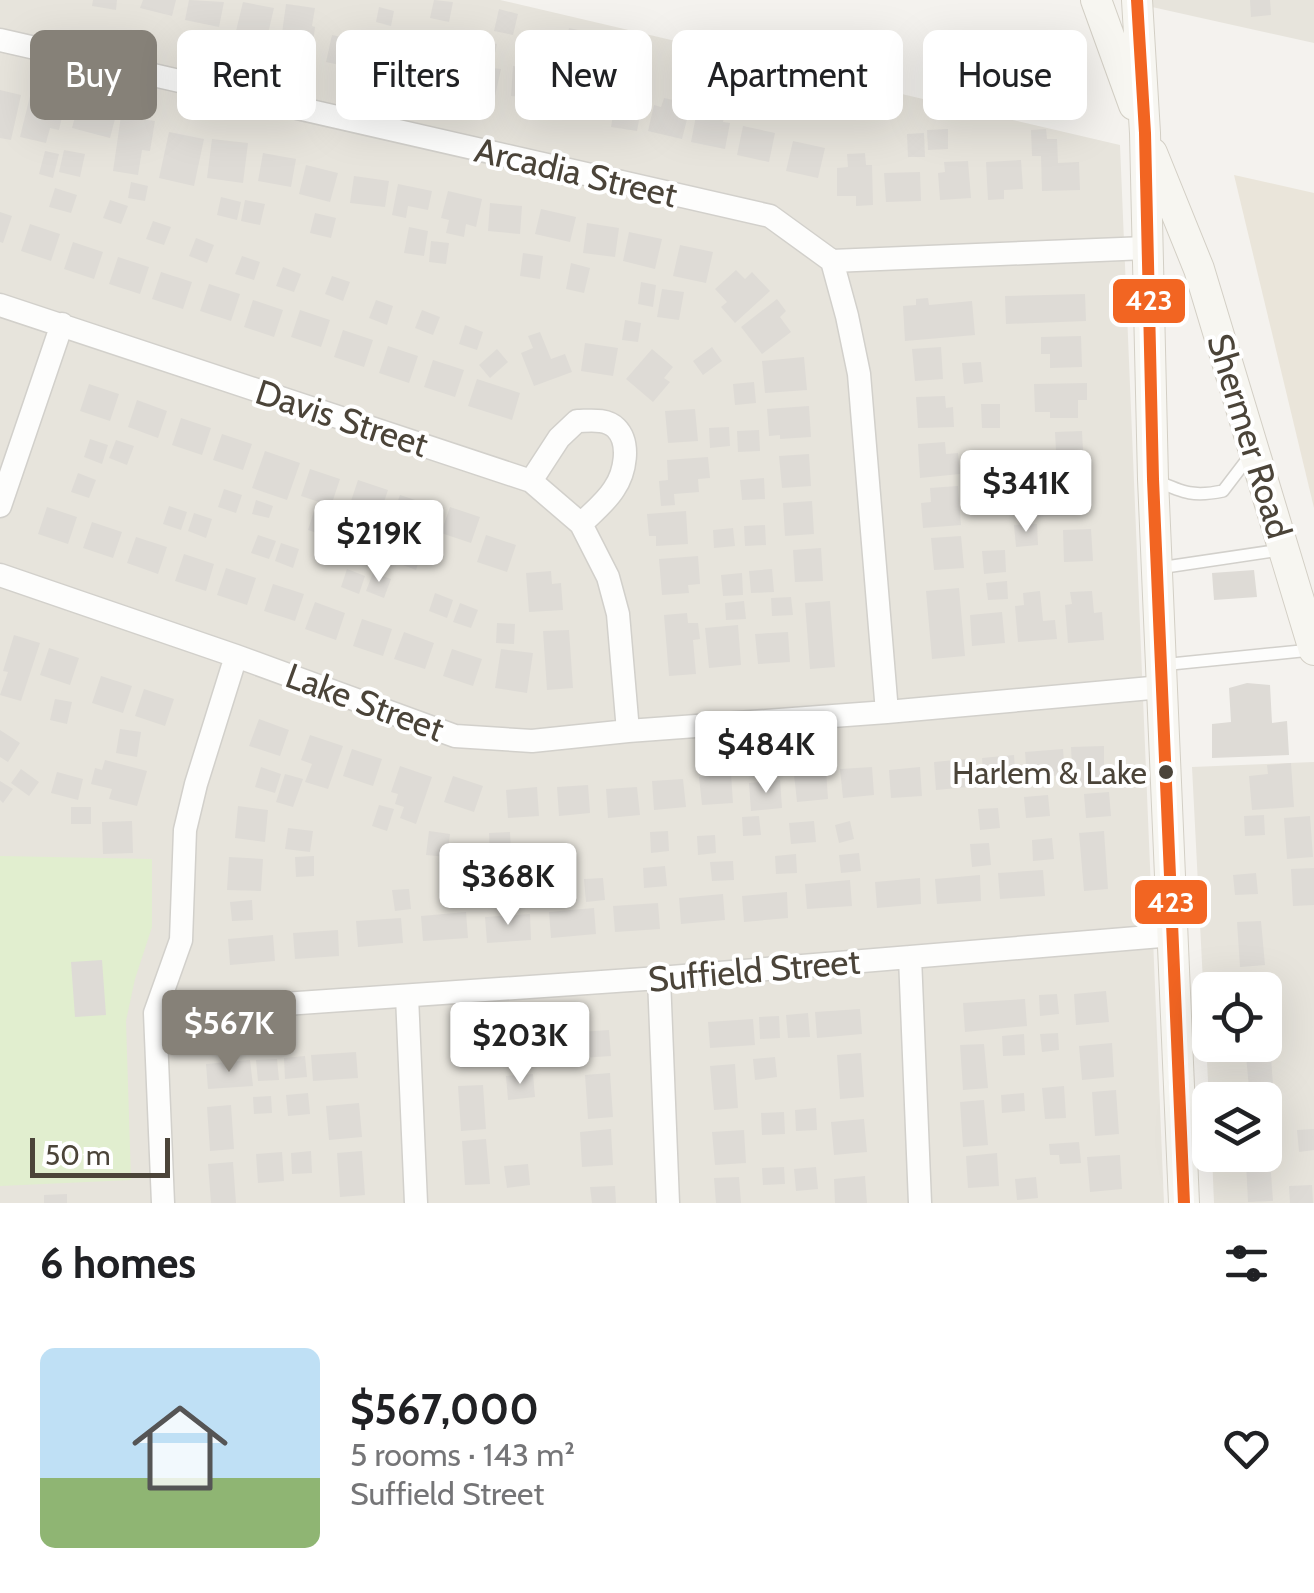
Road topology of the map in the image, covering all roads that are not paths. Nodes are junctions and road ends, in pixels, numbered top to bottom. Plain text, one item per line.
1 (1096, 0) edge
2 (1138, 0) edge
3 (0, 40) edge
4 (1145, 134) junction
5 (1146, 248) junction
6 (832, 261) junction
7 (0, 305) edge
8 (62, 324) junction
9 (1254, 451) junction
10 (1154, 480) junction
11 (531, 481) junction
12 (0, 506) edge
13 (581, 524) junction
14 (1284, 550) junction
15 (1157, 568) junction
16 (0, 575) edge
17 (1314, 650) edge
18 (236, 656) junction
19 (1162, 676) junction
20 (887, 712) junction
21 (628, 731) junction
22 (1173, 935) junction
23 (910, 957) junction
24 (659, 978) junction
25 (407, 996) junction
26 (156, 1014) junction
27 (163, 1203) edge
28 (416, 1203) edge
29 (668, 1203) edge
30 (920, 1203) edge
31 (1184, 1203) edge

1 - 4 main road, Shermer Road
2 - 4 main road
3 - 6 street, Arcadia Street
4 - 5 main road
4 - 9 main road, Shermer Road
5 - 6 street
5 - 10 main road
6 - 20 street
7 - 8 street, Davis Street
8 - 11 street, Davis Street
8 - 12 street
9 - 10 lane
9 - 14 main road, Shermer Road
10 - 15 main road
11 - 13 street, Davis Street
11 - 13 street
13 - 21 street, Davis Street
14 - 15 lane
14 - 17 main road, Shermer Road
15 - 19 main road
16 - 18 street, Lake Street
17 - 19 lane
18 - 21 street, Lake Street
18 - 26 street
19 - 20 street, Lake Street
19 - 22 main road
20 - 21 street, Lake Street
22 - 23 street, Suffield Street
22 - 31 main road
23 - 24 street, Suffield Street
23 - 30 street
24 - 25 street, Suffield Street
24 - 29 street
25 - 26 street, Suffield Street
25 - 28 street
26 - 27 street

